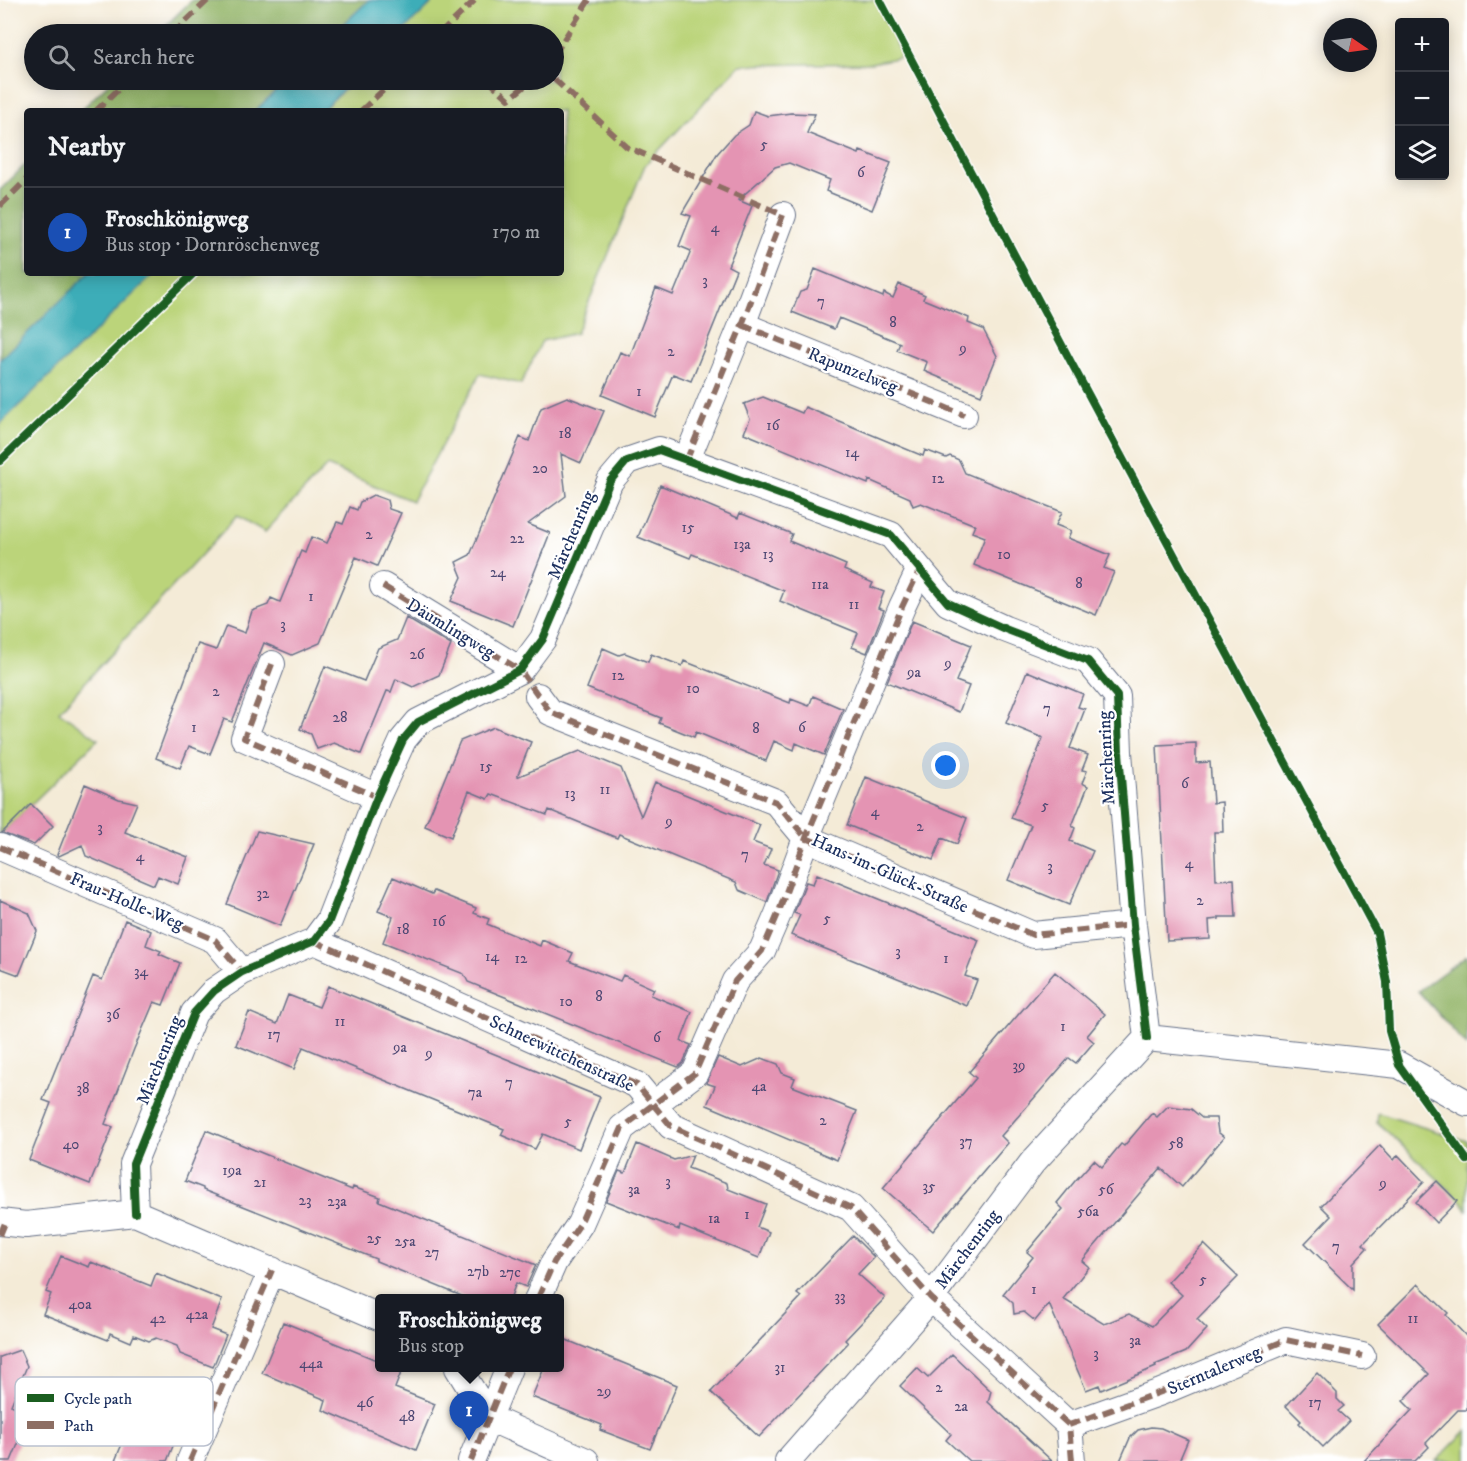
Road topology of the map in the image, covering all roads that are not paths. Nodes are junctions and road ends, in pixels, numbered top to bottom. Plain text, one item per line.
1 (783, 216) dead end
2 (742, 325) junction
3 (964, 415) dead end
4 (687, 459) junction
5 (919, 571) junction
6 (383, 586) dead end
7 (272, 664) dead end
8 (520, 670) junction
9 (538, 696) dead end
10 (377, 797) junction
11 (806, 838) junction
12 (0, 847) edge
13 (1133, 925) junction
14 (314, 941) junction
15 (242, 972) junction
16 (1147, 1038) junction
17 (1467, 1103) edge
18 (654, 1105) junction
19 (135, 1213) junction
20 (2, 1227) edge
21 (272, 1270) junction
22 (540, 1294) edge
23 (931, 1298) junction
24 (375, 1315) edge
25 (1362, 1356) dead end
26 (460, 1372) edge
27 (507, 1372) edge
28 (213, 1407) edge
29 (489, 1418) junction
30 (1068, 1425) junction
31 (196, 1446) edge
32 (190, 1461) edge
33 (471, 1461) edge
34 (586, 1461) edge
35 (788, 1461) edge
36 (1072, 1461) edge

1 - 2 street
2 - 3 street, Rapunzelweg
2 - 4 street
4 - 5 street, Märchenring
4 - 8 street, Märchenring
5 - 11 street
5 - 13 street, Märchenring
6 - 8 street, Däumlingweg
7 - 10 street
8 - 10 street, Märchenring
9 - 11 street, Hans-im-Glück-Straße
10 - 14 street, Märchenring
11 - 13 street, Hans-im-Glück-Straße
11 - 18 street
12 - 15 street, Frau-Holle-Weg
13 - 16 street, Märchenring
14 - 15 street, Märchenring
14 - 18 street, Schneewittchenstraße
15 - 19 street, Märchenring
16 - 17 street
16 - 23 street, Märchenring
18 - 22 street
18 - 23 street, Schneewittchenstraße
19 - 20 street
19 - 21 street
21 - 24 street
21 - 28 street
23 - 30 street
23 - 35 street, Märchenring
25 - 30 street, Sterntalerweg
26 - 29 street
27 - 29 street
29 - 33 street
29 - 34 street
30 - 36 street
31 - 32 street

